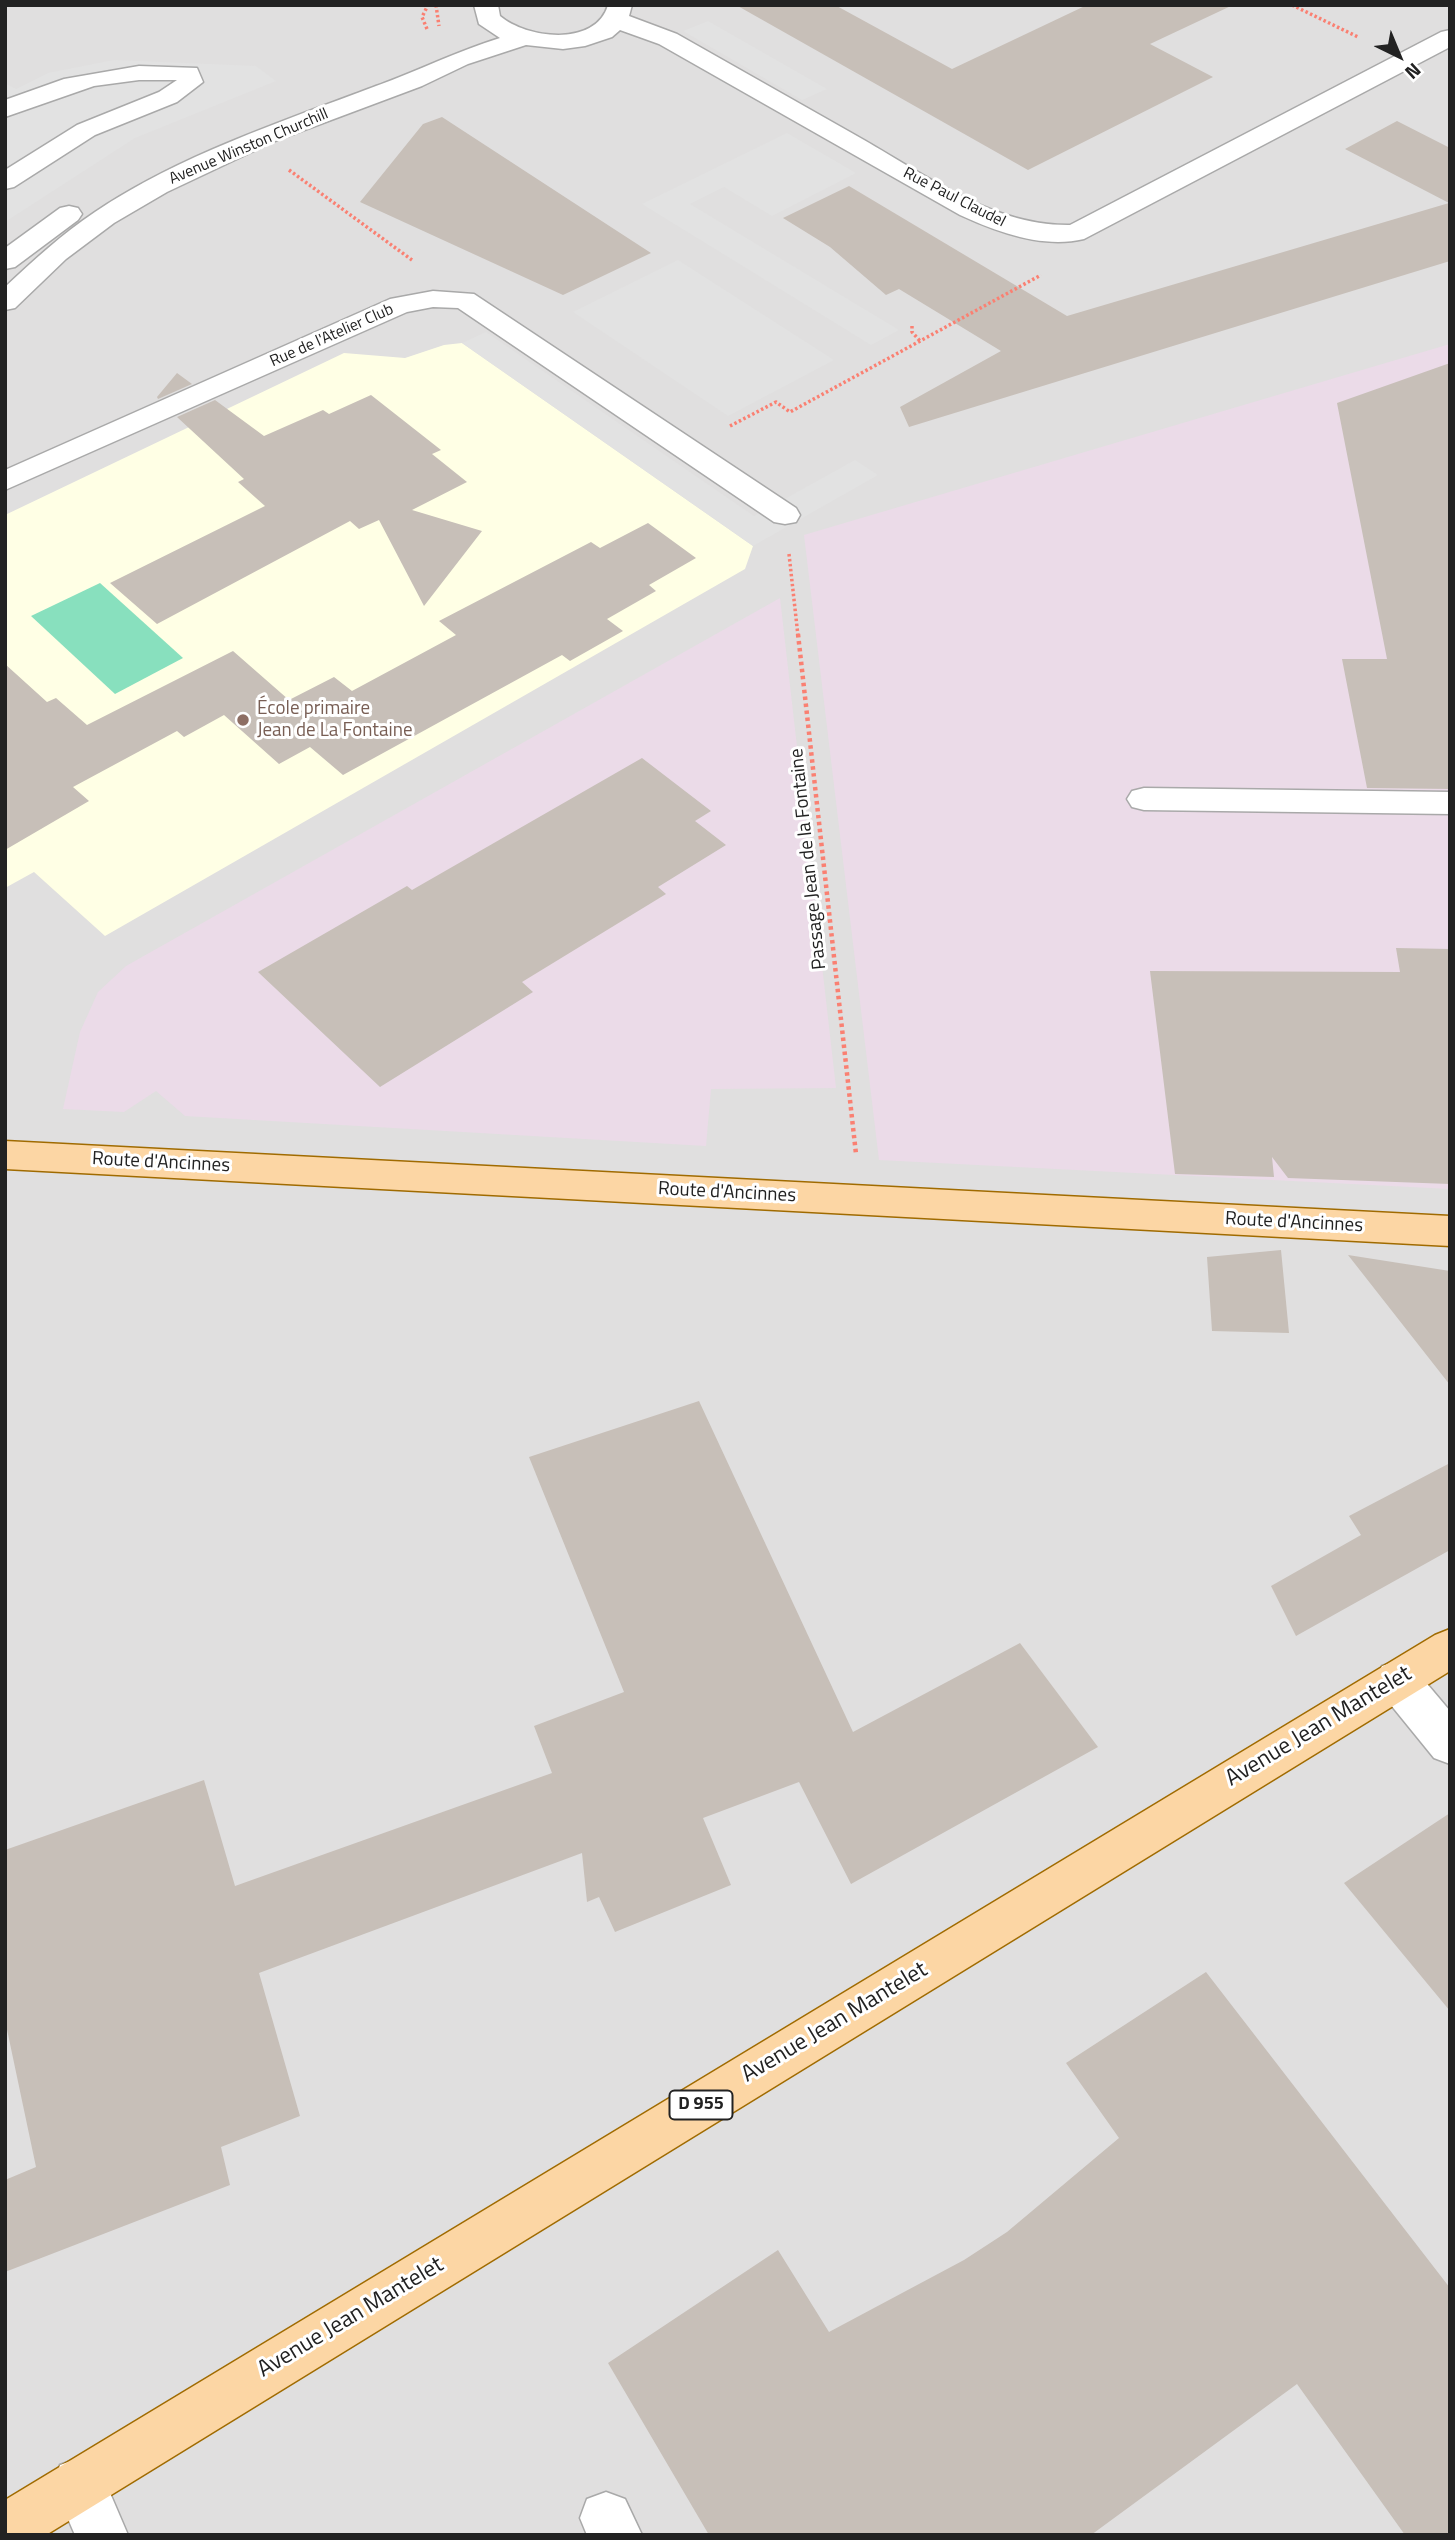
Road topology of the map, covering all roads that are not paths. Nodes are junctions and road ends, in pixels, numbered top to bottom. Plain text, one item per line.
1 (618, 13) edge
2 (489, 15) edge
3 (1450, 37) edge
4 (520, 39) junction
5 (1415, 55) junction
6 (1450, 61) edge
7 (5, 109) edge
8 (5, 181) edge
9 (5, 261) edge
10 (5, 302) edge
11 (5, 481) edge
12 (785, 515) road end
13 (1144, 799) dead end
14 (1450, 803) edge
15 (5, 1155) edge
16 (1450, 1231) edge
17 (1450, 1648) edge
18 (1396, 1680) junction
19 (1450, 1744) edge
20 (79, 2484) junction
21 (5, 2530) edge
22 (102, 2535) edge

1 - 4 street
1 - 5 street, Rue Paul Claudel
2 - 4 street
2 - 9 street, Avenue Winston Churchill
3 - 5 street, Rue Paul Claudel
4 - 10 street, Avenue Winston Churchill
5 - 6 street
7 - 8 street
11 - 12 street, Rue de l'Atelier Club
13 - 14 street
15 - 16 main road, Route d'Ancinnes
17 - 18 main road, Avenue Jean Mantelet / D 955
18 - 19 street
18 - 20 main road, Avenue Jean Mantelet / D 955
20 - 21 main road, Avenue Jean Mantelet / D 955
20 - 22 street

